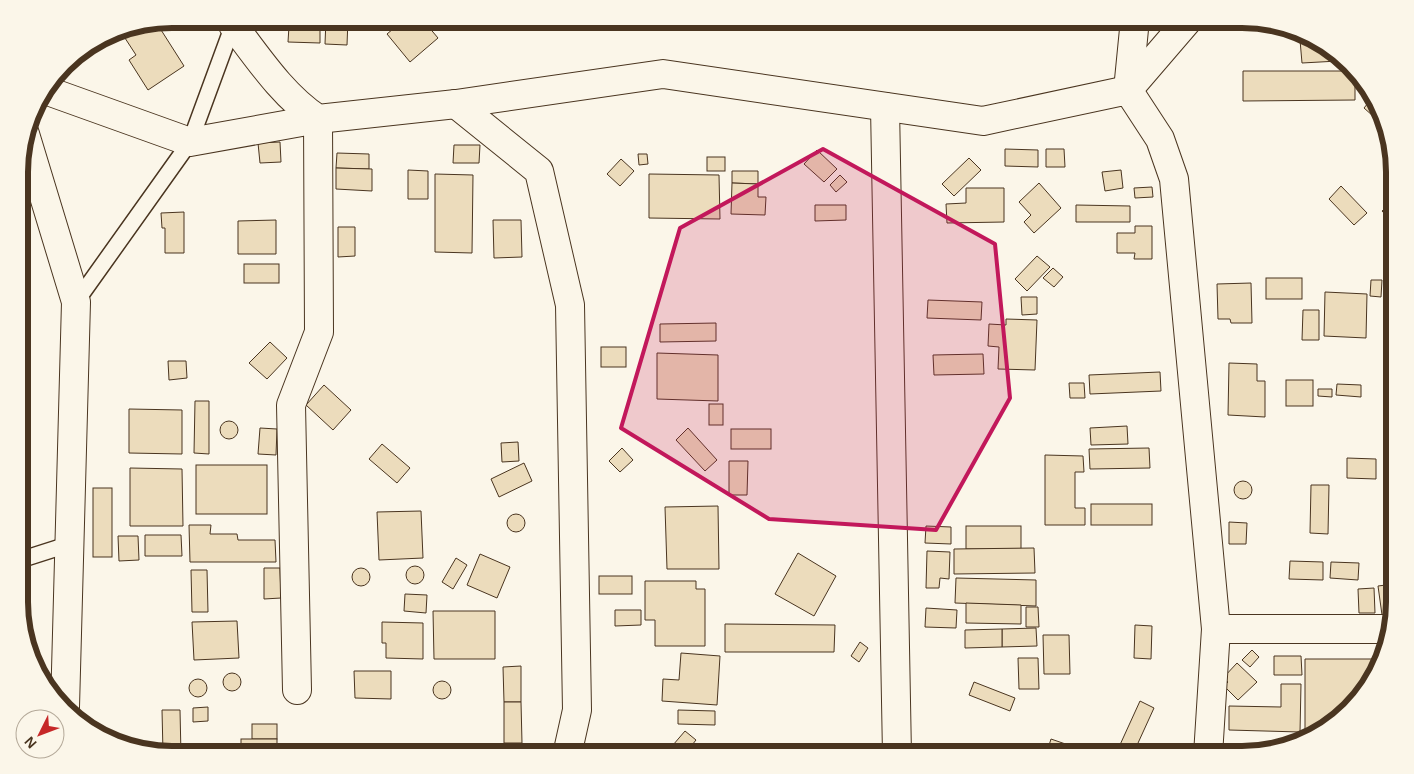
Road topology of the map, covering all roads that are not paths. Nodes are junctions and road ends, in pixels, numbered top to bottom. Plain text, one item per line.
1 (230, 28) edge
2 (236, 28) edge
3 (1134, 28) edge
4 (1181, 28) edge
5 (1128, 90) junction
6 (51, 92) edge
7 (456, 104) junction
8 (885, 107) junction
9 (318, 119) junction
10 (190, 142) junction
11 (30, 149) edge
12 (76, 302) junction
13 (70, 544) junction
14 (28, 557) edge
15 (1216, 629) junction
16 (1384, 629) edge
17 (297, 690) dead end
18 (65, 700) edge
19 (568, 746) edge
20 (897, 746) edge
21 (1209, 746) edge

1 - 10 lane
2 - 9 street
3 - 5 street
4 - 5 street
5 - 8 street
5 - 15 street
6 - 10 street
7 - 8 street
7 - 9 street
7 - 19 street
8 - 20 street
9 - 10 street
9 - 17 street
10 - 12 lane
11 - 12 street
12 - 13 street
13 - 14 lane
13 - 18 street
15 - 16 street
15 - 21 street

